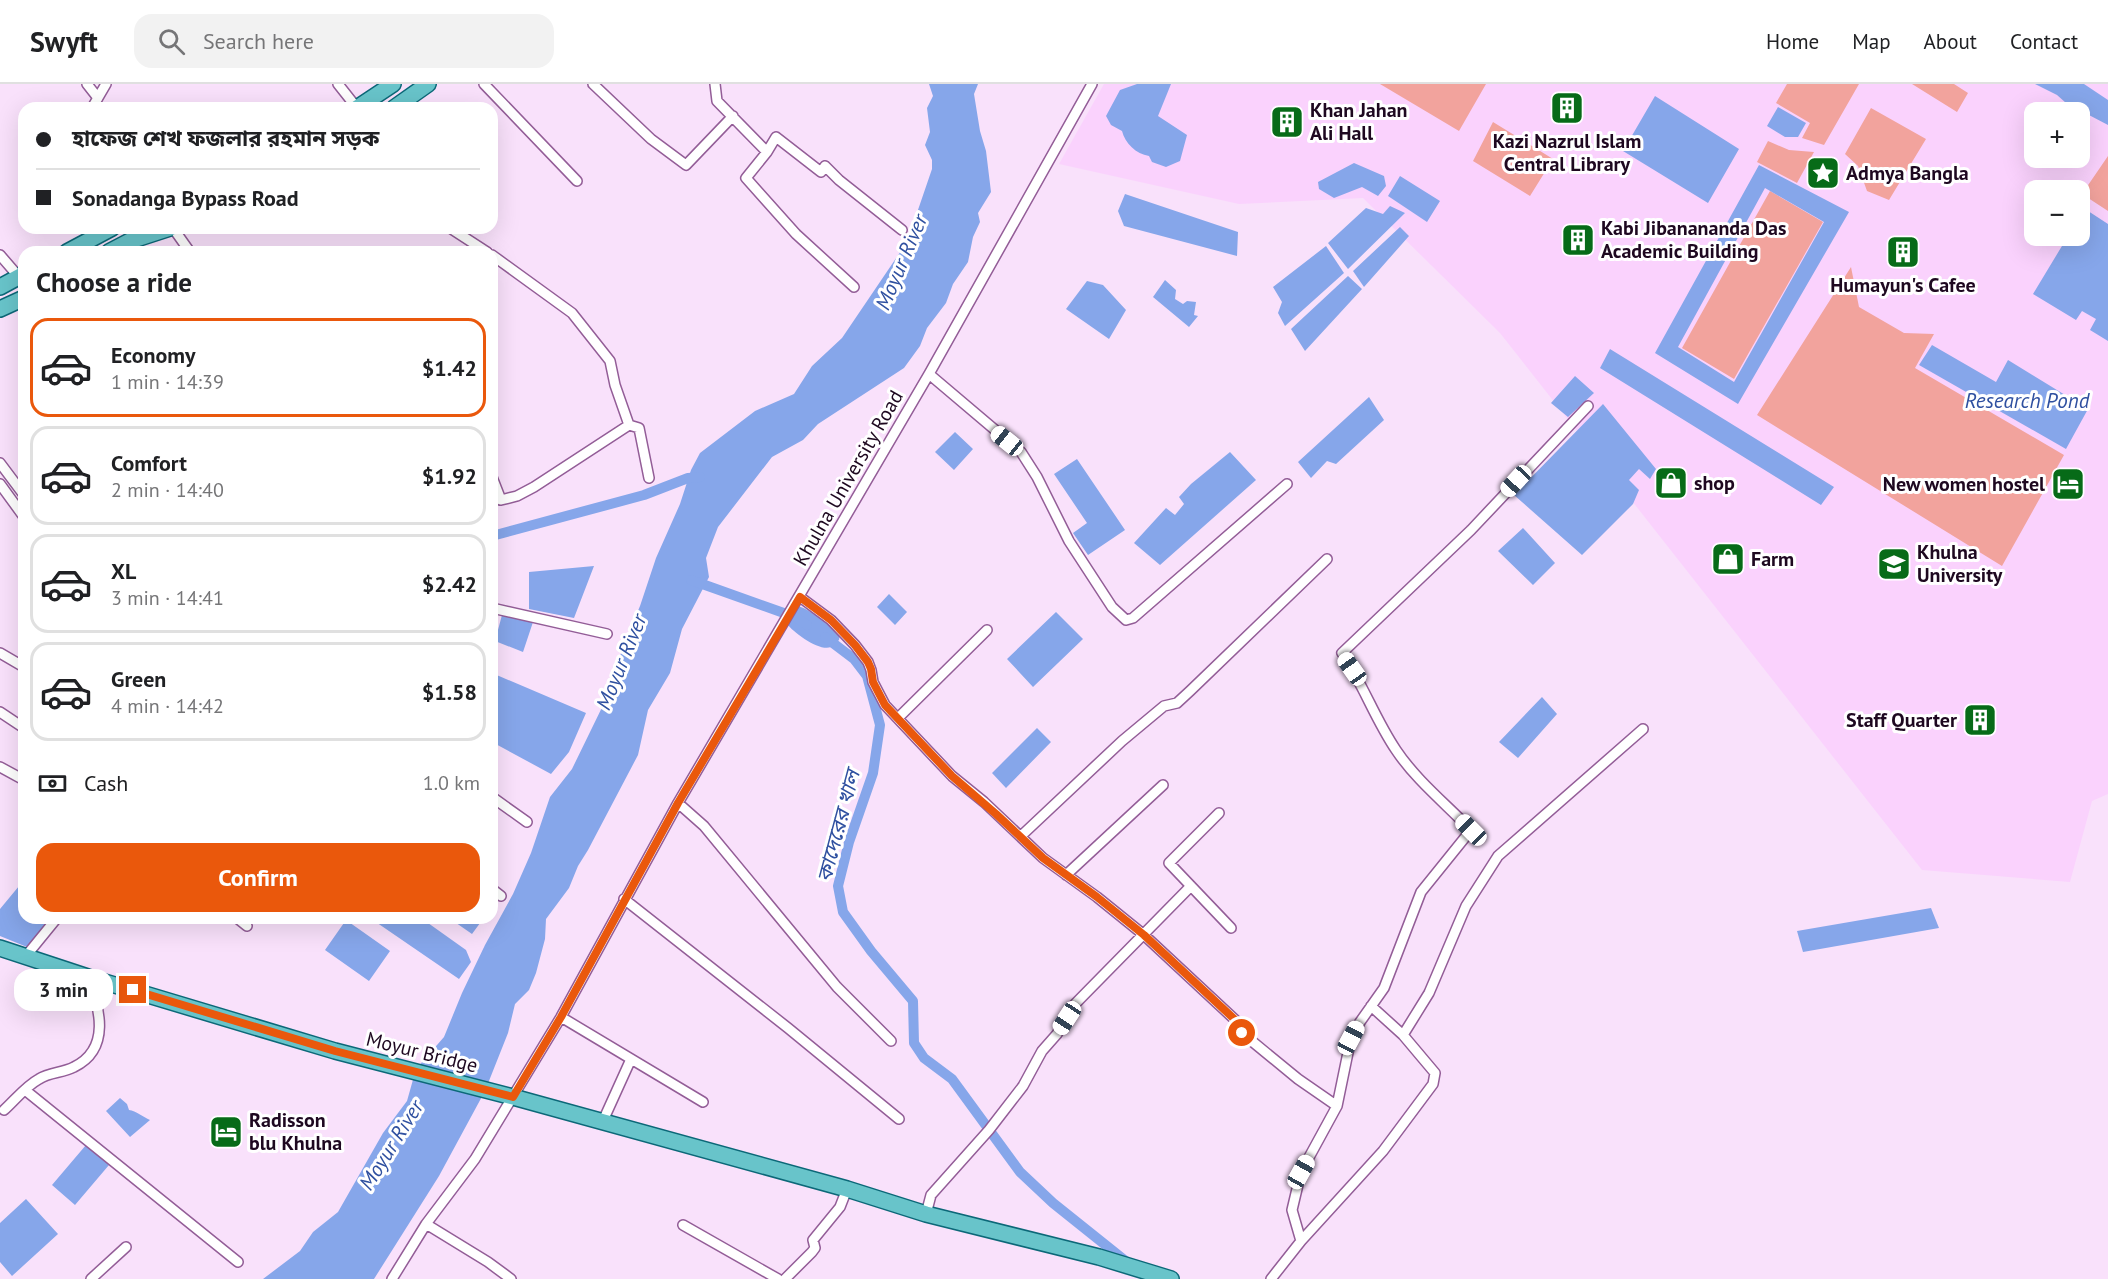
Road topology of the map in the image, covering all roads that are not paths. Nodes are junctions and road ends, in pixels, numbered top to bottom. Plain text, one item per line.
1 (87, 84) edge
2 (106, 84) edge
3 (338, 84) edge
4 (393, 84) edge
5 (428, 84) edge
6 (484, 84) edge
7 (593, 84) edge
8 (716, 84) edge
9 (1092, 84) edge
10 (98, 98) junction
11 (96, 102) edge
12 (352, 102) edge
13 (366, 102) edge
14 (402, 102) edge
15 (733, 116) junction
16 (767, 152) junction
17 (577, 181) dead end
18 (902, 230) dead end
19 (101, 234) edge
20 (153, 234) edge
21 (459, 234) edge
22 (78, 246) edge
23 (121, 246) edge
24 (478, 246) edge
25 (0, 255) edge
26 (498, 259) edge
27 (18, 272) edge
28 (18, 278) edge
29 (0, 287) edge
30 (854, 287) dead end
31 (18, 301) edge
32 (0, 309) edge
33 (929, 374) junction
34 (1588, 406) dead end
35 (629, 425) junction
36 (0, 463) edge
37 (649, 478) dead end
38 (0, 484) edge
39 (1287, 484) dead end
40 (18, 487) edge
41 (498, 492) edge
42 (18, 508) edge
43 (1327, 559) dead end
44 (800, 597) junction
45 (498, 609) edge
46 (987, 630) dead end
47 (608, 634) dead end
48 (0, 652) edge
49 (18, 663) edge
50 (0, 712) edge
51 (898, 718) junction
52 (18, 724) edge
53 (1643, 729) dead end
54 (0, 767) edge
55 (18, 777) edge
56 (1163, 785) dead end
57 (498, 801) edge
58 (678, 803) junction
59 (1219, 813) dead end
60 (527, 822) dead end
61 (1021, 836) junction
62 (1066, 875) junction
63 (1191, 886) junction
64 (498, 894) edge
65 (501, 896) dead end
66 (624, 899) junction
67 (52, 924) edge
68 (244, 924) edge
69 (247, 926) dead end
70 (1230, 928) dead end
71 (1144, 935) junction
72 (0, 948) edge
73 (26, 956) junction
74 (88, 976) junction
75 (1371, 1006) junction
76 (561, 1017) junction
77 (1403, 1035) junction
78 (891, 1041) dead end
79 (632, 1059) junction
80 (25, 1090) junction
81 (505, 1095) junction
82 (703, 1102) dead end
83 (1337, 1106) junction
84 (4, 1110) dead end
85 (899, 1119) dead end
86 (602, 1123) junction
87 (847, 1189) junction
88 (926, 1214) junction
89 (426, 1224) junction
90 (683, 1225) dead end
91 (1300, 1241) junction
92 (126, 1247) dead end
93 (237, 1262) dead end
94 (1168, 1278) edge
95 (92, 1279) edge
96 (392, 1279) edge
97 (511, 1279) edge
98 (778, 1279) edge
99 (785, 1279) edge
100 (1271, 1279) edge

1 - 10 street
2 - 10 street
3 - 12 street
4 - 13 main road
5 - 14 main road
6 - 17 street
7 - 15 street
8 - 15 street
9 - 33 street, Khulna University Road
10 - 11 street
15 - 16 street
16 - 18 street
16 - 30 street
19 - 22 main road
20 - 23 main road
21 - 24 street
25 - 27 street
26 - 35 street
28 - 29 main road
31 - 32 main road
33 - 39 street
33 - 44 street, Khulna University Road
34 - 75 street
35 - 37 street
35 - 41 street
36 - 40 street
38 - 42 street
43 - 61 street
44 - 51 street
44 - 58 street, Khulna University Road
45 - 47 street
46 - 51 street
48 - 49 street
50 - 52 street
51 - 61 street
53 - 77 street
54 - 55 street
56 - 62 street
57 - 60 street
58 - 66 street, Khulna University Road
58 - 78 street
59 - 63 street
61 - 62 street
62 - 71 street
63 - 70 street
63 - 71 street
64 - 65 street
66 - 76 street, Khulna University Road
66 - 85 street
67 - 73 street
68 - 69 street
71 - 83 street
71 - 88 street
72 - 73 main road, Moyur Bridge
73 - 74 main road, Moyur Bridge
74 - 80 street
74 - 81 main road, Moyur Bridge
75 - 77 street
75 - 83 street
76 - 79 street
76 - 81 street, Khulna University Road
77 - 91 street
79 - 82 street
79 - 86 street
80 - 84 street
80 - 93 street
81 - 86 main road, Moyur Bridge
81 - 89 street, Khulna University Road
83 - 91 street
86 - 87 main road, Moyur Bridge
87 - 88 main road, Moyur Bridge
87 - 99 street
88 - 94 main road, Moyur Bridge
89 - 96 street, Khulna University Road
89 - 97 street
90 - 98 street
91 - 100 street
92 - 95 street

